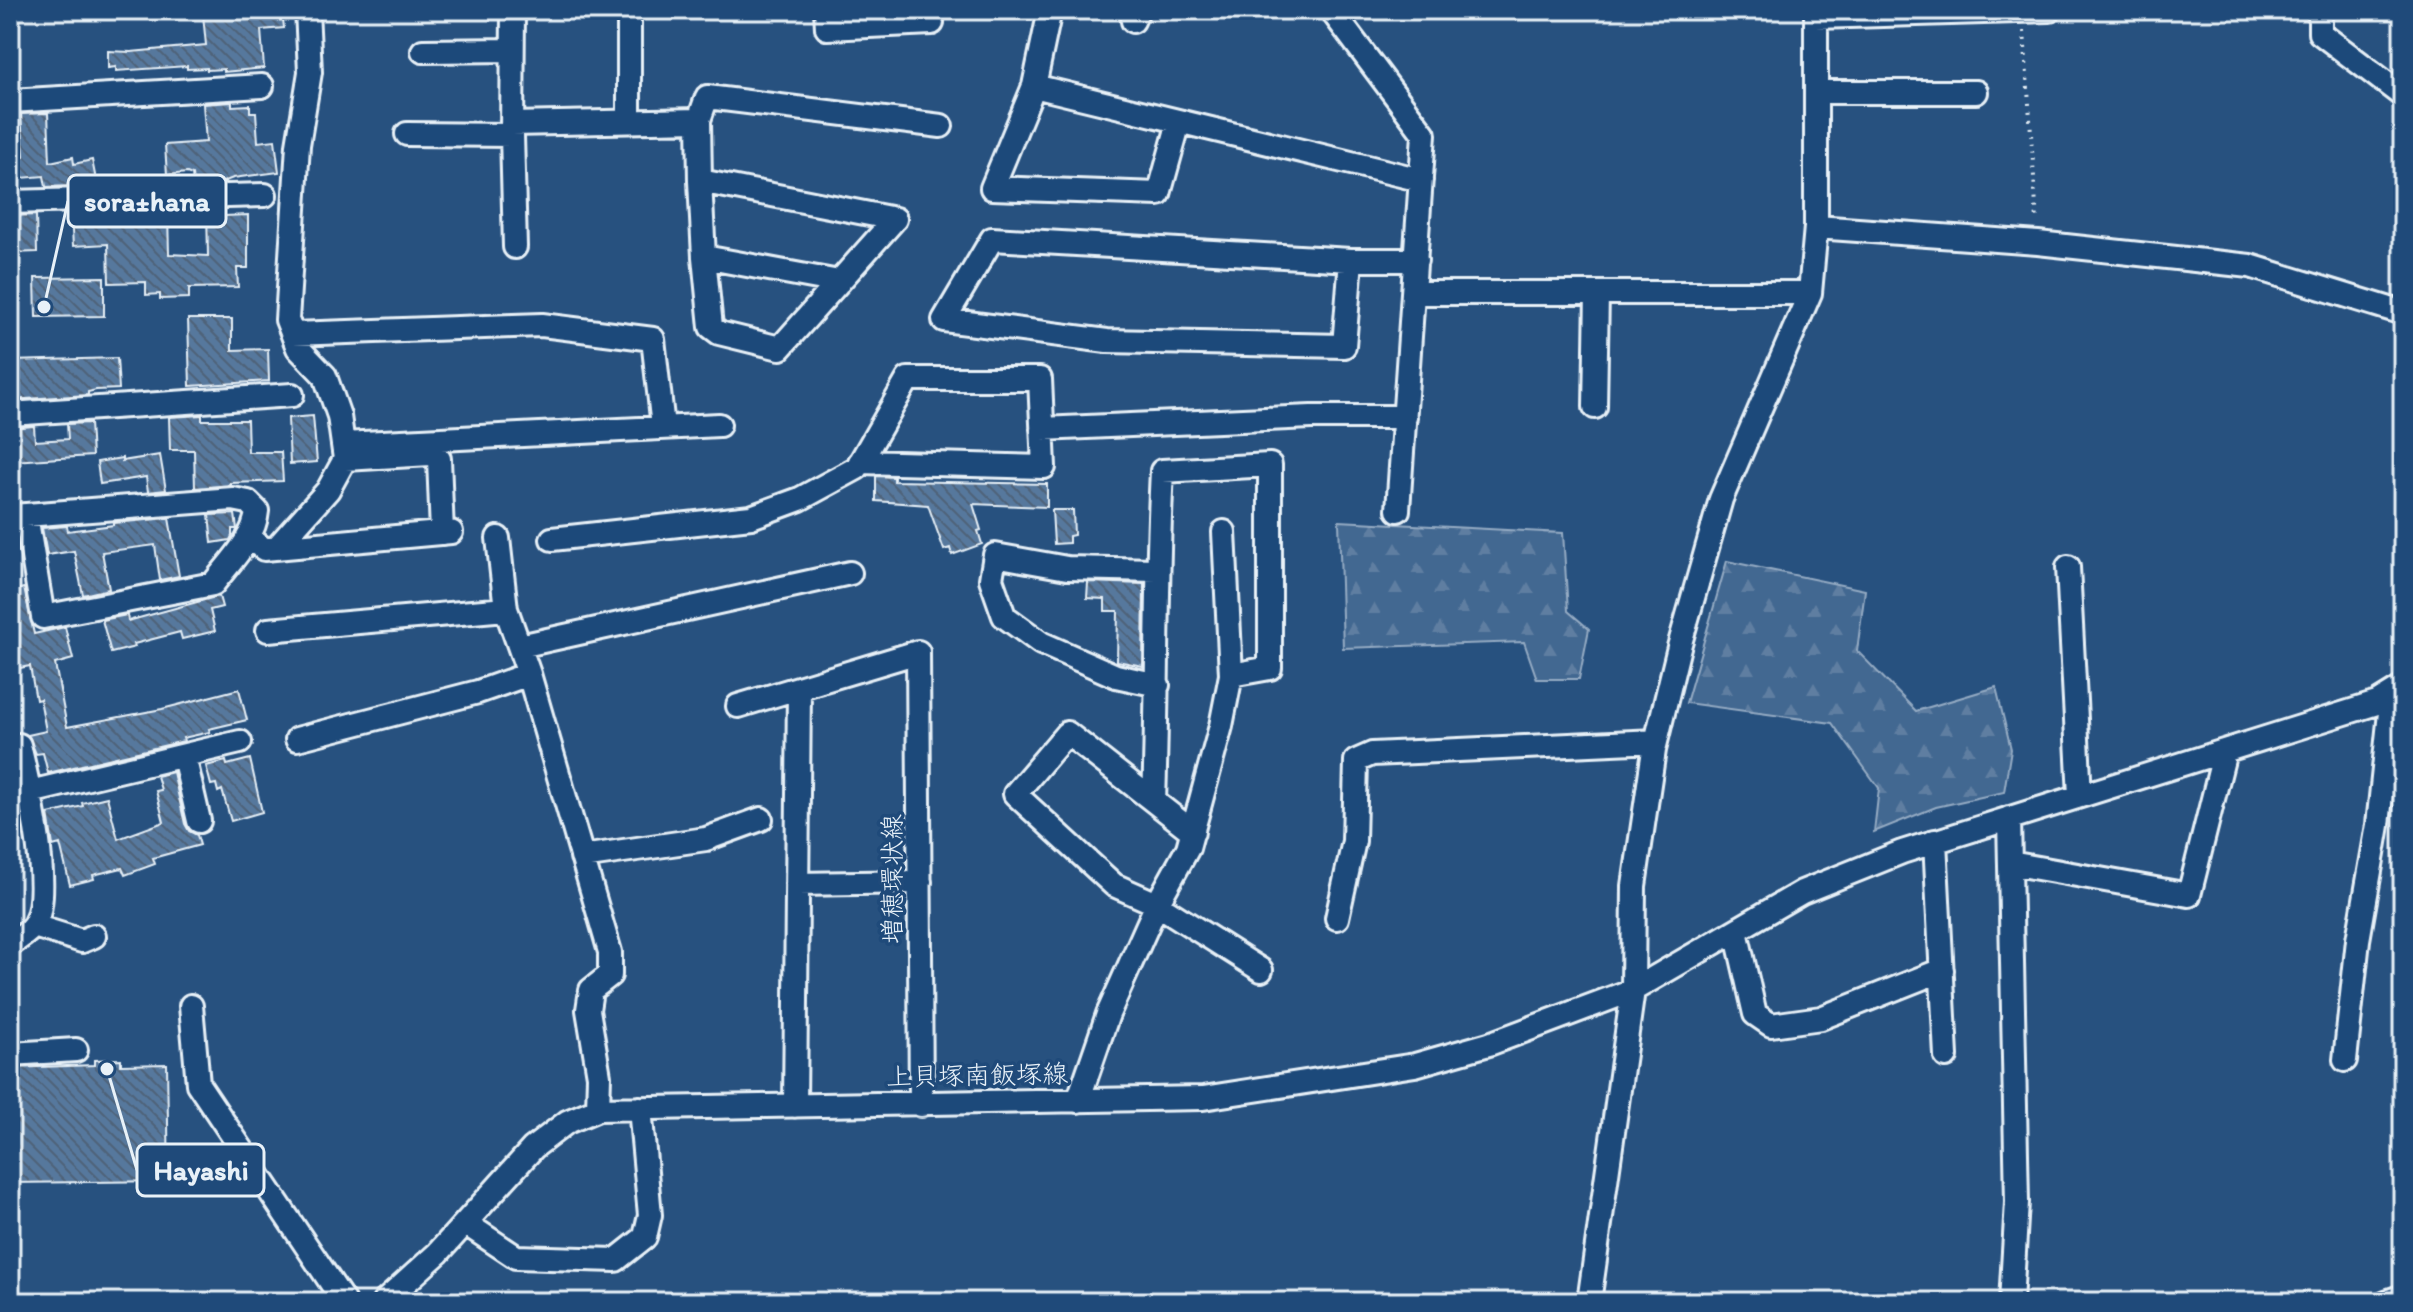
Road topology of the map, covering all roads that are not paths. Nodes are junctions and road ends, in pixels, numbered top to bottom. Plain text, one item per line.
1 (307, 10) edge
2 (513, 10) edge
3 (629, 10) edge
4 (826, 10) edge
5 (932, 10) edge
6 (1050, 10) edge
7 (1331, 10) edge
8 (2050, 10) edge
9 (2320, 10) edge
10 (1816, 13) edge
11 (512, 50) junction
12 (423, 51) dead end
13 (262, 86) dead end
14 (1034, 86) junction
15 (1816, 92) junction
16 (1976, 92) dead end
17 (2403, 96) edge
18 (10, 101) edge
19 (699, 120) junction
20 (629, 121) junction
21 (1179, 122) junction
22 (941, 126) dead end
23 (512, 129) junction
24 (407, 134) dead end
25 (1421, 180) junction
26 (700, 181) junction
27 (265, 195) dead end
28 (10, 202) edge
29 (1816, 227) junction
30 (515, 247) dead end
31 (704, 257) junction
32 (1351, 260) junction
33 (1416, 260) junction
34 (839, 282) junction
35 (1414, 293) junction
36 (1597, 293) junction
37 (1810, 293) junction
38 (2403, 313) edge
39 (293, 334) junction
40 (292, 395) dead end
41 (1595, 407) dead end
42 (10, 414) edge
43 (1405, 417) junction
44 (719, 425) dead end
45 (663, 427) junction
46 (1042, 429) junction
47 (344, 451) junction
48 (860, 462) junction
49 (1398, 510) dead end
50 (18, 516) edge
51 (1224, 532) dead end
52 (498, 538) dead end
53 (552, 539) dead end
54 (263, 544) junction
55 (2068, 567) dead end
56 (1156, 570) junction
57 (850, 573) dead end
58 (506, 609) junction
59 (268, 630) dead end
60 (520, 646) junction
61 (529, 674) junction
62 (1231, 675) junction
63 (1158, 685) junction
64 (799, 688) junction
65 (2398, 691) edge
66 (738, 706) dead end
67 (297, 739) dead end
68 (1656, 741) junction
69 (240, 742) dead end
70 (19, 745) dead end
71 (2225, 751) junction
72 (184, 756) junction
73 (30, 792) junction
74 (2080, 796) junction
75 (1154, 801) junction
76 (2009, 818) junction
77 (761, 819) dead end
78 (199, 821) dead end
79 (1193, 832) junction
80 (1935, 841) junction
81 (582, 857) junction
82 (2010, 863) junction
83 (920, 882) junction
84 (797, 884) junction
85 (1157, 904) junction
86 (1337, 918) dead end
87 (34, 926) junction
88 (1736, 931) junction
89 (94, 936) dead end
90 (10, 945) edge
91 (1261, 970) dead end
92 (1942, 970) junction
93 (1633, 990) junction
94 (191, 1006) dead end
95 (76, 1050) dead end
96 (10, 1054) edge
97 (1946, 1056) dead end
98 (2345, 1060) dead end
99 (1078, 1101) junction
100 (921, 1105) junction
101 (795, 1106) junction
102 (640, 1108) junction
103 (598, 1109) junction
104 (465, 1223) junction
105 (2403, 1296) edge
106 (344, 1302) edge
107 (384, 1302) edge
108 (1589, 1302) edge
109 (2011, 1302) edge
110 (2386, 1302) edge

1 - 39 street
2 - 11 street
3 - 20 street
4 - 5 street
6 - 14 street
7 - 25 street
8 - 10 street
9 - 17 street
10 - 15 street
11 - 12 street
11 - 23 street
13 - 18 street
14 - 21 street
14 - 21 street
15 - 16 street
15 - 29 street
19 - 20 street
19 - 22 street
19 - 26 street
20 - 23 street
21 - 25 street
23 - 24 street
23 - 30 street
25 - 33 street
26 - 31 street
26 - 34 street
27 - 28 street
29 - 37 street
29 - 38 street
31 - 34 street
31 - 34 street
32 - 32 street
32 - 33 street
33 - 35 street
35 - 36 street
35 - 43 street
36 - 37 street
36 - 41 street
37 - 68 street
39 - 45 street
39 - 47 street
40 - 42 street
43 - 46 street
43 - 49 street
44 - 45 street
45 - 47 street
46 - 48 street
46 - 48 street
47 - 54 street
47 - 54 street
48 - 53 street
50 - 54 street
50 - 54 street
51 - 62 street
52 - 58 street
55 - 74 street
56 - 62 street
56 - 63 street
56 - 63 street
57 - 60 street
58 - 59 street
58 - 60 street
60 - 61 street
61 - 67 street
61 - 81 street
62 - 79 street
63 - 75 street
64 - 66 street
64 - 83 street, 増穂環状線
64 - 84 street
65 - 71 street, 上貝塚南飯塚線
65 - 98 street
68 - 86 street
68 - 93 street
69 - 72 street
70 - 73 street
71 - 74 street, 上貝塚南飯塚線
71 - 82 street
72 - 73 street
72 - 78 street
73 - 87 street
74 - 76 street, 上貝塚南飯塚線
75 - 79 street
75 - 85 street
76 - 80 street, 上貝塚南飯塚線
76 - 82 street
77 - 81 street
79 - 85 street
80 - 88 street, 上貝塚南飯塚線
80 - 92 street
81 - 103 street
82 - 109 street
83 - 84 street
83 - 100 street, 増穂環状線
84 - 101 street
85 - 91 street
85 - 99 street
87 - 89 street
87 - 90 street
88 - 92 street
88 - 93 street, 上貝塚南飯塚線
92 - 97 street
93 - 99 street, 上貝塚南飯塚線
93 - 108 street
94 - 106 street
95 - 96 street
99 - 100 street, 上貝塚南飯塚線
100 - 101 street, 上貝塚南飯塚線
101 - 102 street, 上貝塚南飯塚線
102 - 103 street, 上貝塚南飯塚線
102 - 104 street
103 - 104 street, 上貝塚南飯塚線
104 - 107 street, 上貝塚南飯塚線
105 - 110 street

